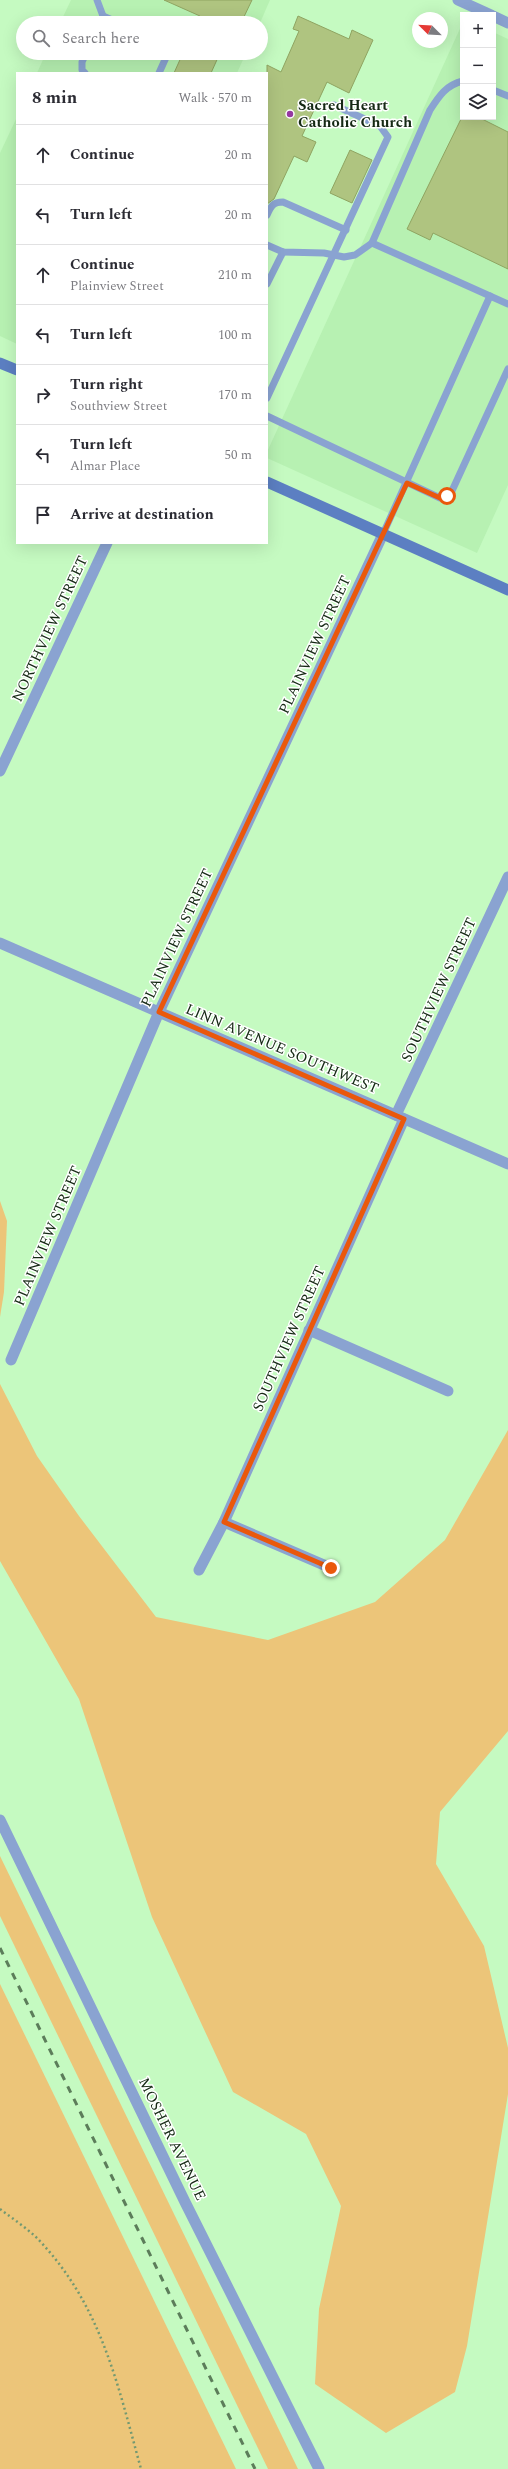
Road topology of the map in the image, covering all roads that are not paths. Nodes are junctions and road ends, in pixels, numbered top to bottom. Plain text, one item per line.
1 (97, 0) edge
2 (458, 0) edge
3 (485, 12) edge
4 (103, 16) edge
5 (496, 17) edge
6 (508, 23) edge
7 (83, 60) edge
8 (165, 60) edge
9 (84, 72) edge
10 (159, 72) edge
11 (460, 82) edge
12 (496, 91) edge
13 (508, 96) edge
14 (334, 105) dead end
15 (268, 212) edge
16 (346, 230) junction
17 (372, 243) junction
18 (268, 245) edge
19 (283, 252) junction
20 (333, 256) junction
21 (268, 282) edge
22 (490, 296) junction
23 (508, 304) edge
24 (0, 363) edge
25 (508, 369) edge
26 (16, 370) edge
27 (268, 396) edge
28 (268, 416) edge
29 (268, 482) edge
30 (407, 483) junction
31 (383, 534) junction
32 (107, 544) edge
33 (508, 590) edge
34 (0, 771) edge
35 (508, 877) edge
36 (0, 943) edge
37 (159, 1012) junction
38 (400, 1117) junction
39 (508, 1164) edge
40 (309, 1330) junction
41 (11, 1360) dead end
42 (448, 1391) dead end
43 (224, 1522) junction
44 (331, 1568) dead end
45 (199, 1570) dead end
46 (0, 1820) edge
47 (319, 2469) edge

1 - 4 lane
2 - 3 street
5 - 6 street
7 - 9 lane
8 - 10 lane
11 - 17 lane
12 - 13 lane
14 - 16 lane
15 - 16 lane
16 - 20 lane
17 - 20 lane
17 - 22 lane
18 - 19 lane
19 - 20 lane
19 - 21 lane
20 - 27 lane
22 - 23 lane
22 - 30 lane
24 - 26 main road
25 - 30 lane
28 - 30 lane
29 - 31 main road
30 - 31 lane
31 - 33 main road
31 - 37 street, PLAINVIEW STREET
32 - 34 street, NORTHVIEW STREET
35 - 38 street, SOUTHVIEW STREET
36 - 37 street, LINN AVENUE SOUTHWEST
37 - 38 street, LINN AVENUE SOUTHWEST
37 - 41 street, PLAINVIEW STREET
38 - 39 street, LINN AVENUE SOUTHWEST
38 - 40 street, SOUTHVIEW STREET
40 - 42 street
40 - 43 street, SOUTHVIEW STREET
43 - 44 street
43 - 45 street, SOUTHVIEW STREET
46 - 47 street, MOSHER AVENUE

